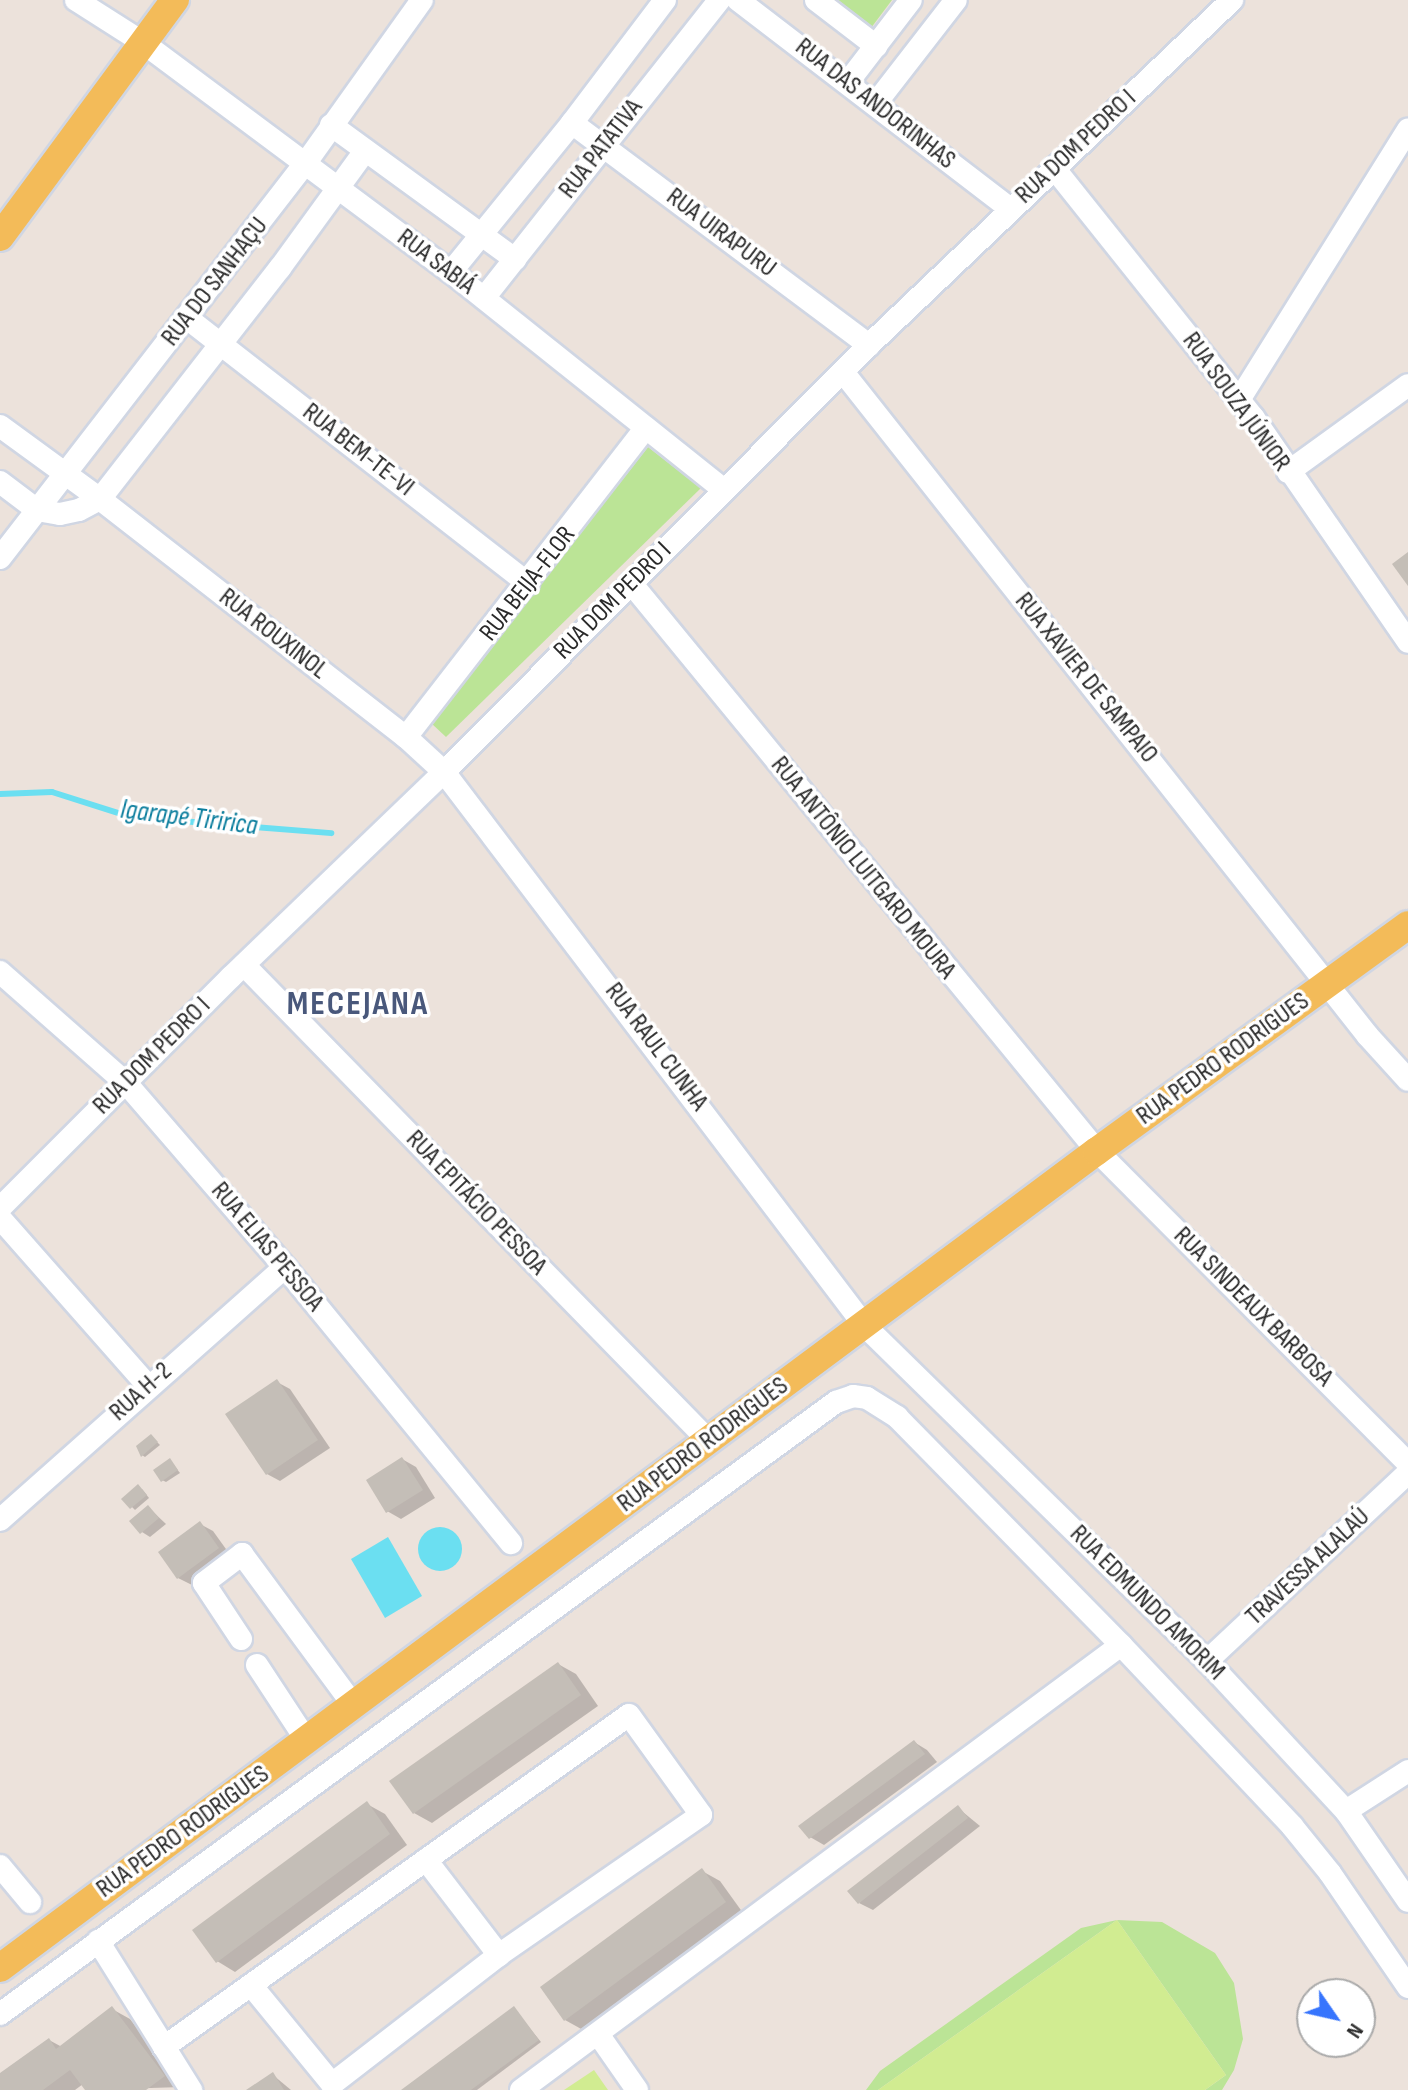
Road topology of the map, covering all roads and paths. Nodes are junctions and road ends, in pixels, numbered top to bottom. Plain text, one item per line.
1 (76, 0) edge
2 (175, 0) edge
3 (422, 0) edge
4 (665, 0) edge
5 (719, 0) edge
6 (738, 0) edge
7 (816, 0) edge
8 (911, 0) edge
9 (956, 0) edge
10 (1232, 0) edge
11 (142, 42) junction
12 (876, 46) junction
13 (848, 82) junction
14 (876, 103) junction
15 (572, 123) junction
16 (331, 125) junction
17 (1408, 130) edge
18 (605, 145) junction
19 (365, 151) junction
20 (305, 164) junction
21 (1054, 168) junction
22 (337, 188) junction
23 (1010, 209) junction
24 (480, 235) junction
25 (0, 237) edge
26 (515, 259) junction
27 (451, 272) junction
28 (484, 298) junction
29 (187, 318) junction
30 (220, 343) junction
31 (869, 345) junction
32 (843, 372) junction
33 (1408, 385) edge
34 (1239, 400) junction
35 (0, 426) edge
36 (646, 428) junction
37 (1288, 472) junction
38 (65, 474) junction
39 (0, 482) edge
40 (724, 490) junction
41 (100, 499) junction
42 (37, 510) junction
43 (0, 558) edge
44 (528, 583) junction
45 (631, 583) junction
46 (1404, 631) edge
47 (406, 737) junction
48 (444, 772) junction
49 (1408, 925) edge
50 (244, 965) junction
51 (0, 972) edge
52 (1329, 983) junction
53 (1408, 1080) edge
54 (126, 1083) junction
55 (1097, 1151) junction
56 (0, 1208) edge
57 (0, 1218) edge
58 (285, 1267) junction
59 (864, 1325) junction
60 (148, 1386) junction
61 (709, 1441) junction
62 (1408, 1463) edge
63 (1408, 1473) edge
64 (0, 1520) edge
65 (511, 1543) dead end
66 (241, 1639) dead end
67 (1121, 1645) junction
68 (1207, 1661) junction
69 (257, 1665) dead end
70 (354, 1706) junction
71 (307, 1741) junction
72 (1408, 1771) edge
73 (1346, 1811) junction
74 (426, 1860) junction
75 (0, 1866) edge
76 (1408, 1901) edge
77 (30, 1902) dead end
78 (98, 1941) junction
79 (499, 1955) junction
80 (0, 1968) edge
81 (251, 1985) junction
82 (1408, 1987) edge
83 (0, 2014) edge
84 (598, 2034) junction
85 (164, 2047) junction
86 (191, 2090) edge
87 (521, 2090) edge
88 (637, 2090) edge

1 - 11 street, RUA SABIÁ
2 - 11 main road
3 - 16 street, RUA DO SANHAÇU
4 - 15 street, RUA PATATIVA
5 - 18 street, RUA PATATIVA
6 - 13 street, RUA DAS ANDORINHAS
7 - 12 street, RUA DAS ANDORINHAS
8 - 12 street
9 - 14 street
10 - 21 street, RUA DOM PEDRO I
11 - 20 street, RUA SABIÁ
11 - 25 main road
12 - 13 street
13 - 14 street, RUA DAS ANDORINHAS
14 - 23 street, RUA DAS ANDORINHAS
15 - 18 street, RUA UIRAPURU
15 - 24 street, RUA PATATIVA
16 - 19 street, RUA SABIÁ
16 - 20 street, RUA DO SANHAÇU
17 - 34 street
18 - 26 street, RUA PATATIVA
18 - 31 street, RUA UIRAPURU
19 - 22 street, RUA DO SANHAÇU
19 - 24 street, RUA SABIÁ
20 - 22 street, RUA SABIÁ
20 - 29 street, RUA DO SANHAÇU
21 - 23 street, RUA DOM PEDRO I
21 - 34 street, RUA SOUZA JÚNIOR
22 - 27 street, RUA SABIÁ
22 - 30 street, RUA DO SANHAÇU
23 - 31 street, RUA DOM PEDRO I
24 - 26 street, RUA SABIÁ
24 - 27 street, RUA PATATIVA
26 - 28 street, RUA PATATIVA
27 - 28 street, RUA SABIÁ
28 - 36 street, RUA SABIÁ
29 - 30 street, RUA BEM-TE-VI
29 - 38 street, RUA DO SANHAÇU
30 - 41 street, RUA DO SANHAÇU
30 - 44 street, RUA BEM-TE-VI
31 - 32 street, RUA DOM PEDRO I
32 - 40 street, RUA DOM PEDRO I
32 - 52 street, RUA XAVIER DE SAMPAIO
33 - 37 street
34 - 37 street, RUA SOUZA JÚNIOR
35 - 38 street, RUA ROUXINOL
36 - 40 street, RUA SABIÁ
36 - 44 street, RUA BEIJA-FLOR
37 - 46 street, RUA SOUZA JÚNIOR
38 - 41 street, RUA ROUXINOL
38 - 42 street, RUA DO SANHAÇU
39 - 42 street
40 - 45 street, RUA DOM PEDRO I
41 - 42 street
41 - 47 street, RUA ROUXINOL
42 - 43 street, RUA DO SANHAÇU
44 - 47 street, RUA BEIJA-FLOR
45 - 48 street, RUA DOM PEDRO I
45 - 55 street, RUA ANTÔNIO LUITGARD MOURA
47 - 48 street, RUA ROUXINOL
48 - 50 street, RUA DOM PEDRO I
48 - 59 street, RUA RAUL CUNHA
49 - 52 main road, RUA PEDRO RODRIGUES
50 - 54 street, RUA DOM PEDRO I
50 - 61 street, RUA EPITÁCIO PESSOA
51 - 54 street, RUA ELIAS PESSOA
52 - 53 street, RUA XAVIER DE SAMPAIO
52 - 55 main road, RUA PEDRO RODRIGUES
54 - 56 street, RUA DOM PEDRO I
54 - 58 street, RUA ELIAS PESSOA
55 - 59 main road, RUA PEDRO RODRIGUES
55 - 62 street, RUA SINDEAUX BARBOSA
57 - 60 street
58 - 60 street, RUA H-2
58 - 65 street, RUA ELIAS PESSOA
59 - 61 main road, RUA PEDRO RODRIGUES
59 - 68 street, RUA EDMUNDO AMORIM
60 - 64 street, RUA H-2
61 - 70 main road, RUA PEDRO RODRIGUES
63 - 68 street, TRAVESSA ALALAÚ
66 - 70 street
67 - 78 street
67 - 82 street
67 - 84 street
68 - 73 street, RUA EDMUNDO AMORIM
69 - 71 street
70 - 71 main road, RUA PEDRO RODRIGUES
71 - 80 main road, RUA PEDRO RODRIGUES
72 - 73 street
73 - 76 street, RUA EDMUNDO AMORIM
74 - 79 street
74 - 79 street
74 - 81 street
75 - 77 street
78 - 83 street
78 - 85 street
79 - 81 street
81 - 85 street
84 - 87 street
84 - 88 street
85 - 86 street

